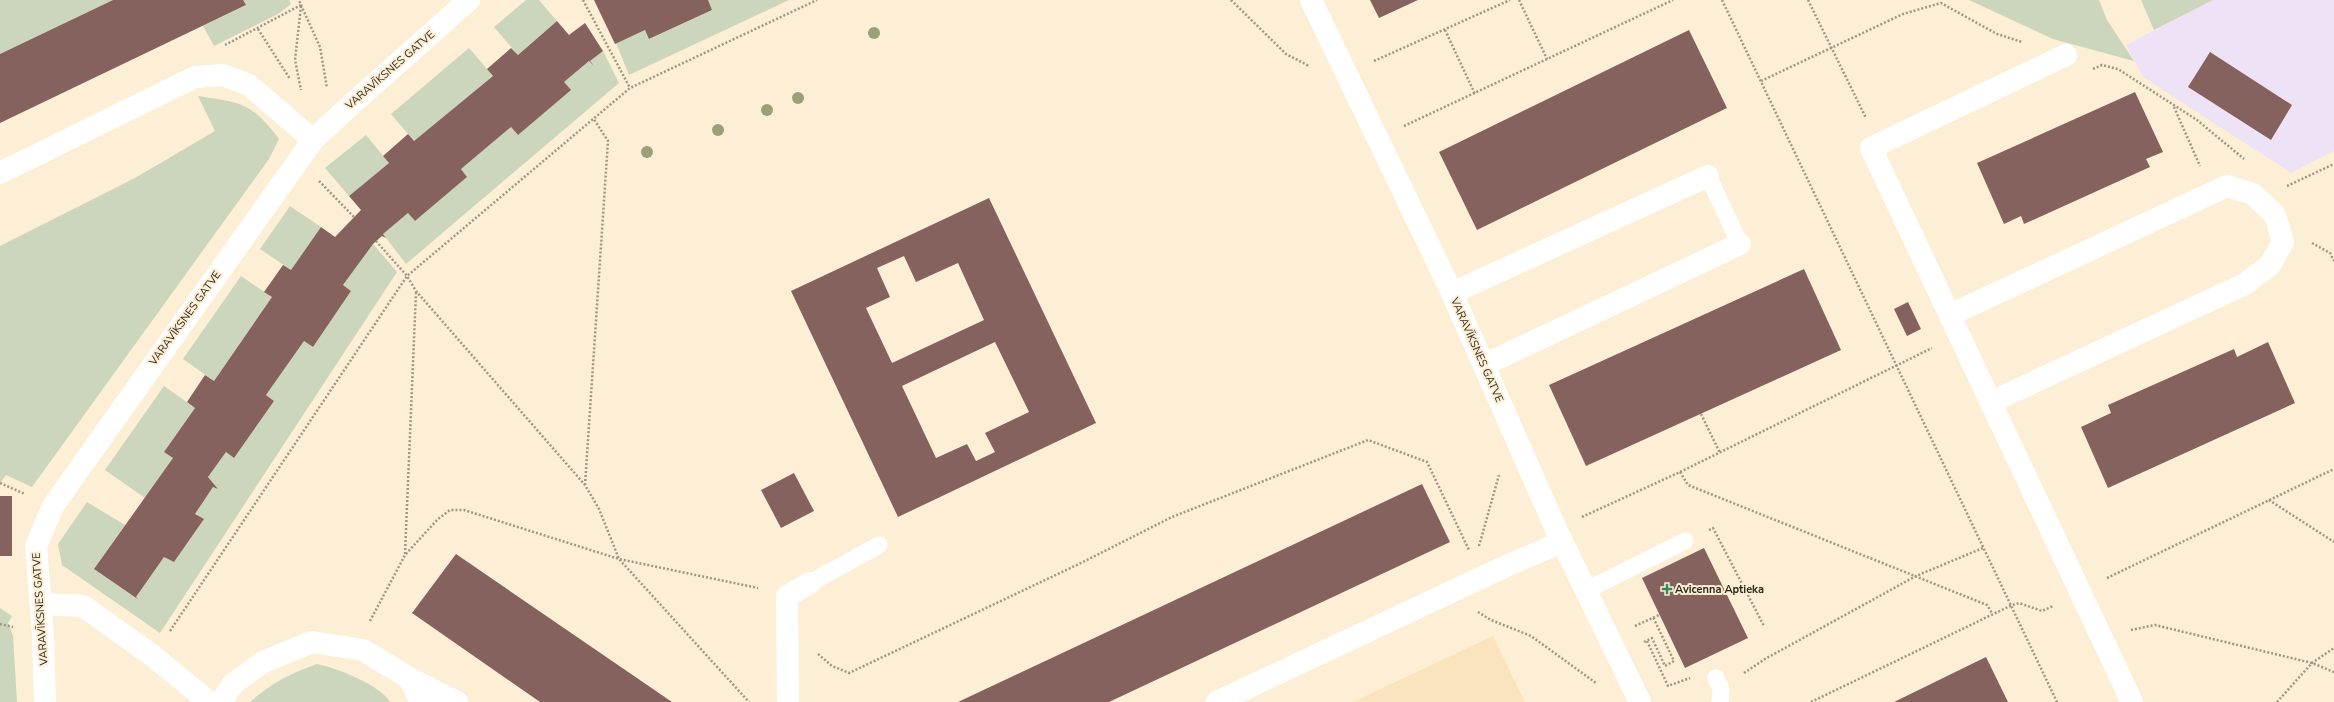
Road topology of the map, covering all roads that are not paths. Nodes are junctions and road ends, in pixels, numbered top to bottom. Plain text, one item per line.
1 (470, 0) edge
2 (1311, 0) edge
3 (2066, 55) dead end
4 (313, 140) junction
5 (0, 173) edge
6 (1708, 176) joint
7 (1740, 244) joint
8 (1452, 293) junction
9 (1950, 316) junction
10 (1484, 365) junction
11 (1991, 402) junction
12 (1559, 536) junction
13 (1685, 542) road end
14 (879, 545) dead end
15 (810, 583) joint
16 (1585, 591) junction
17 (41, 604) junction
18 (409, 678) junction
19 (45, 702) edge
20 (208, 702) edge
21 (221, 702) edge
22 (421, 702) edge
23 (457, 702) edge
24 (788, 702) edge
25 (1217, 702) edge
26 (1640, 702) edge
27 (2132, 702) edge

1 - 4 street, VARAVĪKSNES GATVE
2 - 8 street, VARAVĪKSNES GATVE
3 - 9 street
4 - 5 street
4 - 17 street, VARAVĪKSNES GATVE
6 - 7 lane
6 - 8 street
7 - 10 street
8 - 10 street, VARAVĪKSNES GATVE
9 - 11 street
9 - 11 street
10 - 12 street, VARAVĪKSNES GATVE
11 - 27 street
12 - 16 street, VARAVĪKSNES GATVE
12 - 25 street
13 - 16 lane
14 - 15 lane
15 - 24 street
16 - 26 street, VARAVĪKSNES GATVE
17 - 19 street, VARAVĪKSNES GATVE
17 - 20 street
18 - 21 street
18 - 22 street
18 - 23 street

